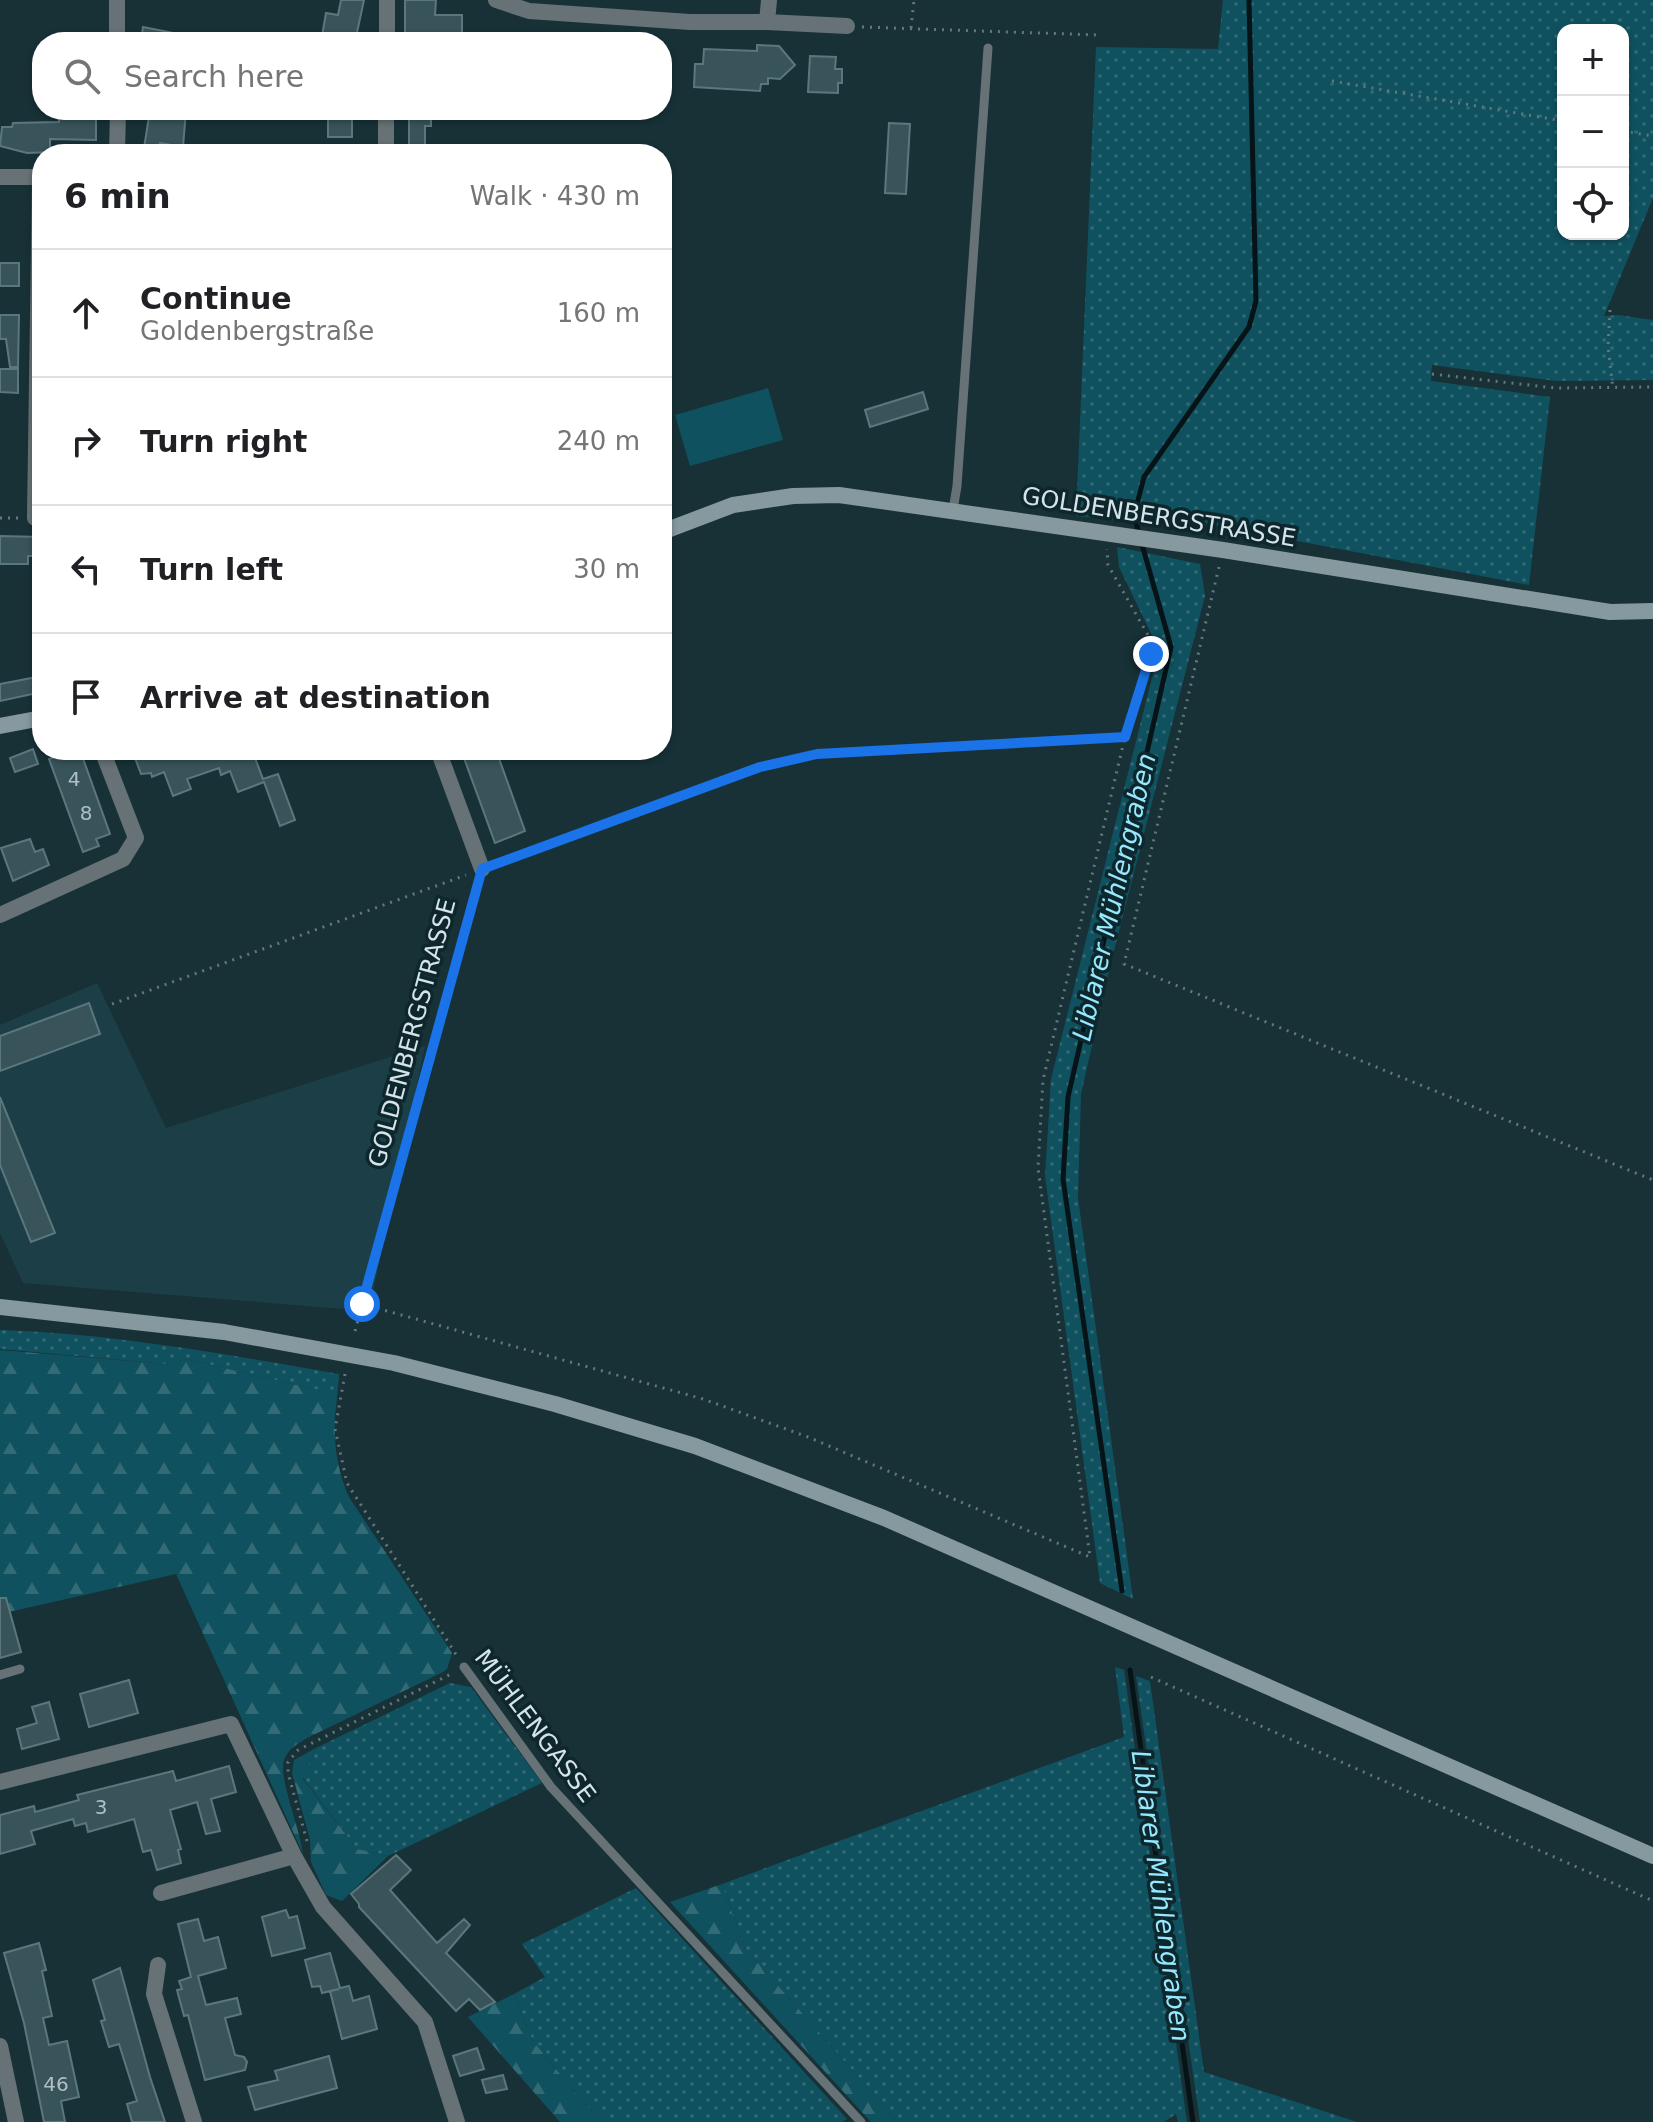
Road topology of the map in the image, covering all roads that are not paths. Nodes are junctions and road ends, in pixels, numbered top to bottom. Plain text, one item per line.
1 (117, 0) edge
2 (387, 0) edge
3 (496, 0) edge
4 (769, 0) edge
5 (767, 22) junction
6 (847, 26) road end
7 (117, 32) edge
8 (387, 32) edge
9 (988, 48) dead end
10 (118, 120) edge
11 (386, 120) edge
12 (117, 144) edge
13 (386, 144) edge
14 (0, 177) edge
15 (32, 177) edge
16 (953, 510) junction
17 (672, 528) edge
18 (1653, 611) edge
19 (32, 720) edge
20 (0, 726) edge
21 (106, 760) edge
22 (442, 760) edge
23 (482, 869) road end
24 (0, 915) edge
25 (0, 1307) edge
26 (464, 1667) road end
27 (20, 1669) dead end
28 (0, 1675) edge
29 (0, 1782) edge
30 (301, 1854) junction
31 (1653, 1856) edge
32 (161, 1893) dead end
33 (158, 1965) dead end
34 (0, 2046) edge
35 (16, 2122) edge
36 (194, 2122) edge
37 (457, 2122) edge
38 (861, 2122) edge

1 - 7 street
2 - 8 street
3 - 5 street
4 - 5 street
5 - 6 street
9 - 16 lane
10 - 12 street
11 - 13 street
14 - 15 street
16 - 17 main road, GOLDENBERGSTRASSE
16 - 18 main road, GOLDENBERGSTRASSE
19 - 20 main road
21 - 24 street
22 - 23 street
25 - 31 main road
26 - 38 lane, MÜHLENGASSE
27 - 28 lane
29 - 30 street
30 - 32 street
30 - 37 street
33 - 36 street
34 - 35 street

